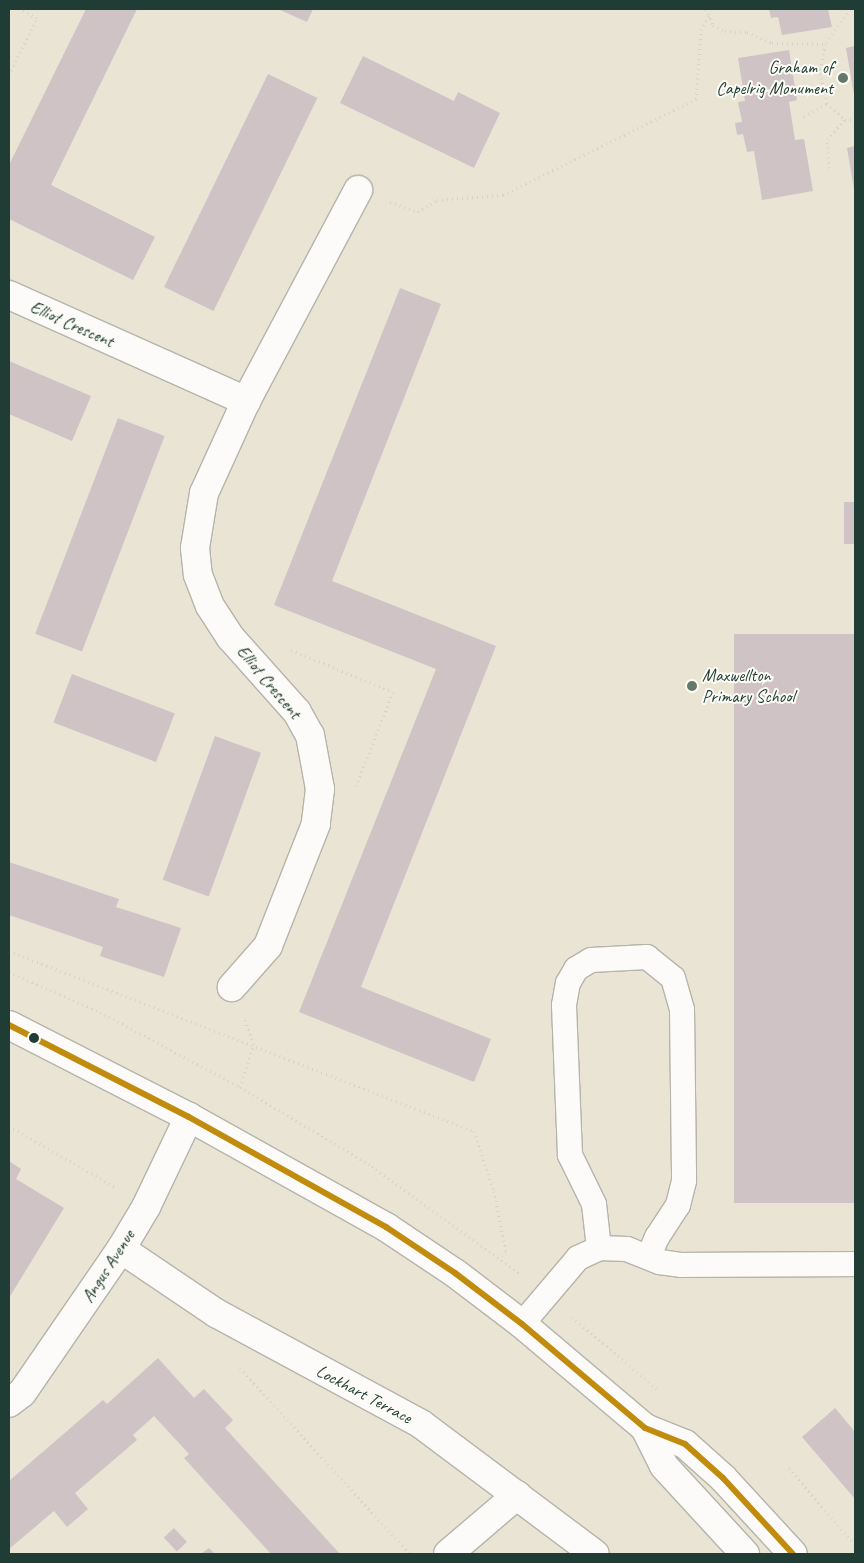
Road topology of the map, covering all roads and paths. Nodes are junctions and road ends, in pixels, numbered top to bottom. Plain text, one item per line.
1 (19, 9) edge
2 (706, 9) edge
3 (850, 9) edge
4 (709, 16) junction
5 (825, 44) junction
6 (9, 75) edge
7 (827, 103) junction
8 (804, 117) dead end
9 (855, 119) edge
10 (845, 120) junction
11 (829, 168) dead end
12 (358, 190) dead end
13 (418, 212) dead end
14 (9, 295) edge
15 (246, 401) junction
16 (283, 647) dead end
17 (354, 790) dead end
18 (9, 951) edge
19 (232, 987) dead end
20 (9, 1025) edge
21 (254, 1044) junction
22 (240, 1087) dead end
23 (189, 1117) junction
24 (9, 1126) edge
25 (146, 1207) junction
26 (600, 1248) junction
27 (121, 1249) junction
28 (649, 1256) junction
29 (499, 1259) dead end
30 (855, 1264) edge
31 (232, 1321) junction
32 (522, 1324) junction
33 (9, 1404) edge
34 (645, 1428) junction
35 (789, 1468) dead end
36 (517, 1495) junction
37 (855, 1545) edge
38 (410, 1554) edge
39 (448, 1554) edge
40 (595, 1554) edge
41 (745, 1554) edge
42 (793, 1554) edge

1 - 6 path
2 - 4 path
3 - 5 path
4 - 5 path
4 - 13 path
5 - 7 path
7 - 8 path
7 - 10 path
9 - 10 path
10 - 11 path
12 - 15 street, Elliot Crescent
14 - 15 street, Elliot Crescent
15 - 19 street, Elliot Crescent
16 - 17 path
18 - 21 path
20 - 23 street
21 - 22 path
21 - 29 path
23 - 25 street, Angus Avenue
23 - 32 street
24 - 25 path
25 - 27 street, Angus Avenue
26 - 28 lane
26 - 28 lane
26 - 32 lane
27 - 31 street, Lockhart Terrace
27 - 33 street, Angus Avenue
28 - 30 lane
31 - 36 street, Lockhart Terrace
31 - 38 path
32 - 34 street
34 - 41 street
34 - 42 street
35 - 37 path
36 - 39 street
36 - 40 street, Lockhart Terrace

